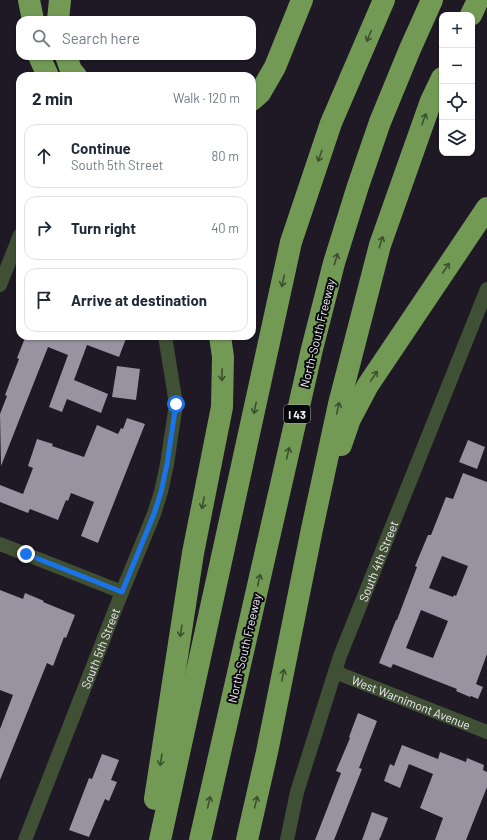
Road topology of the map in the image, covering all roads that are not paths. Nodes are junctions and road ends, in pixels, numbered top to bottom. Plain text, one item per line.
1 (29, 0) edge
2 (37, 0) edge
3 (60, 0) edge
4 (302, 0) edge
5 (384, 0) edge
6 (432, 0) edge
7 (478, 0) edge
8 (472, 12) edge
9 (33, 16) edge
10 (35, 16) edge
11 (58, 16) edge
12 (41, 60) edge
13 (68, 60) edge
14 (46, 72) edge
15 (73, 72) edge
16 (439, 84) edge
17 (256, 96) edge
18 (487, 208) edge
19 (16, 245) edge
20 (0, 285) edge
21 (487, 289) edge
22 (166, 340) edge
23 (220, 340) edge
24 (312, 529) junction
25 (0, 544) edge
26 (122, 592) junction
27 (335, 672) junction
28 (487, 732) edge
29 (25, 840) edge
30 (148, 840) edge
31 (160, 840) edge
32 (200, 840) edge
33 (247, 840) edge
34 (287, 840) edge

1 - 9 highway
2 - 10 highway
3 - 11 highway
4 - 17 highway
5 -> 31 highway
32 -> 6 highway, North-South Freeway / I 43
7 - 8 highway
12 - 14 highway
13 - 15 highway
24 -> 16 highway
24 -> 18 highway
19 - 20 street
21 - 27 street, South 4th Street
22 - 26 street, South 5th Street
23 -> 30 highway
33 -> 24 highway
25 - 26 street
26 - 29 street, South 5th Street
27 - 28 street, West Warnimont Avenue
27 - 34 street, South 4th Street

